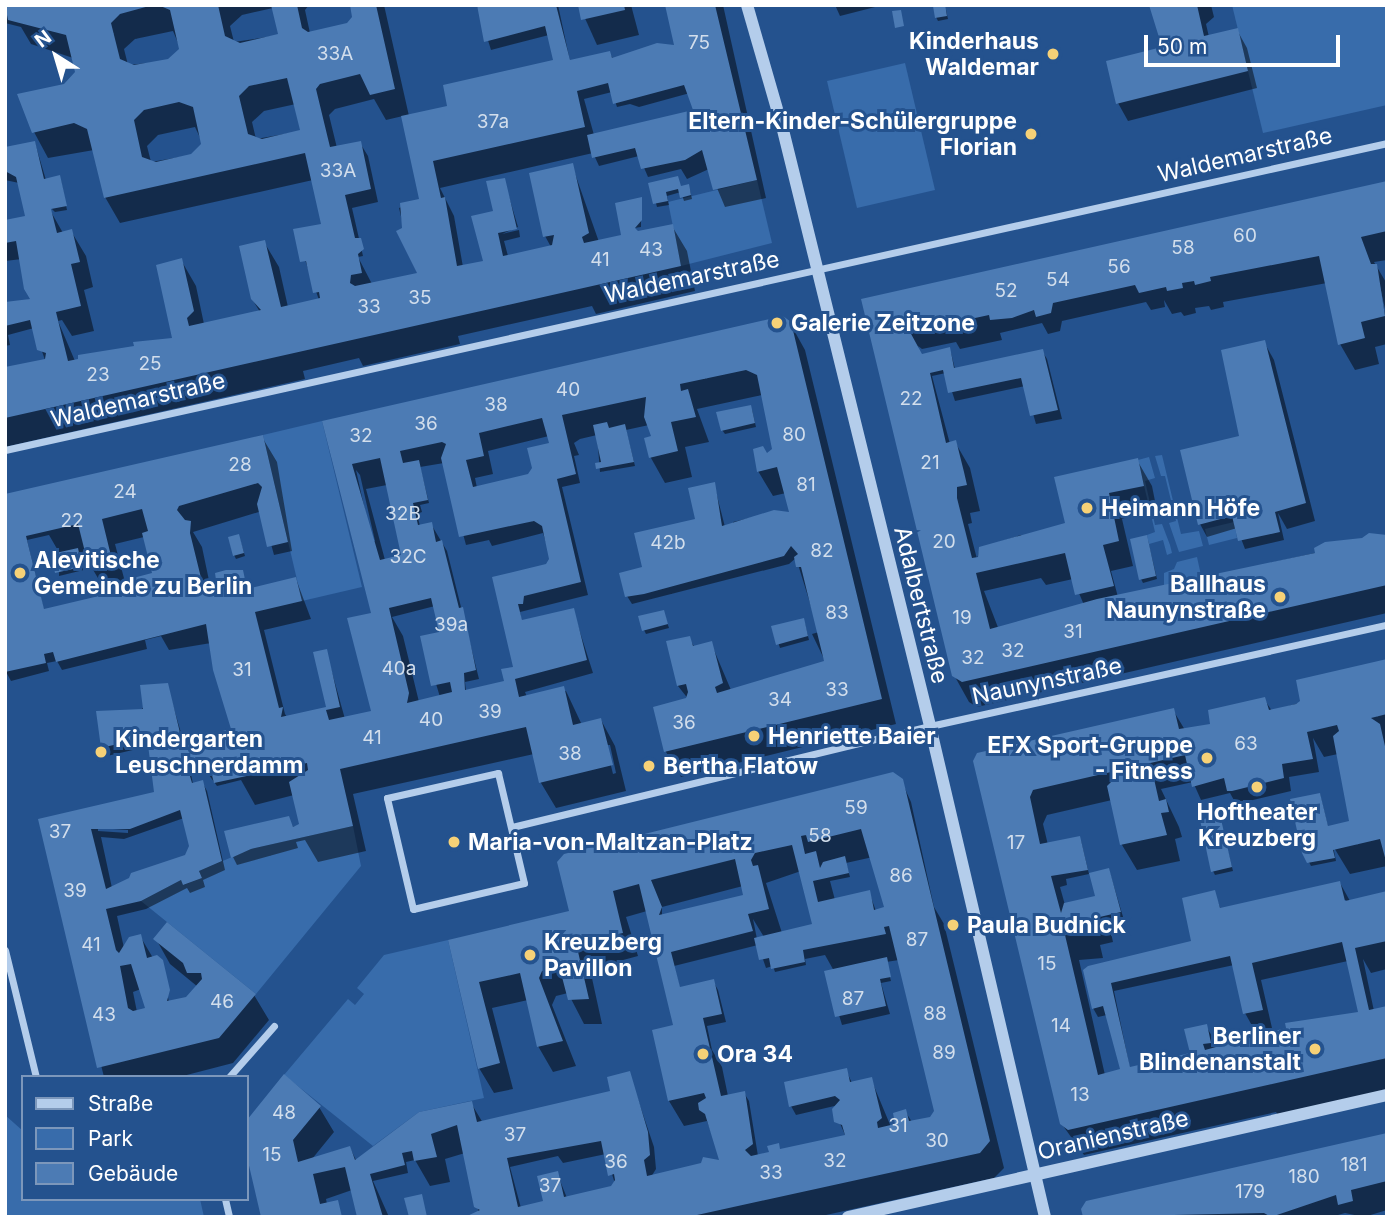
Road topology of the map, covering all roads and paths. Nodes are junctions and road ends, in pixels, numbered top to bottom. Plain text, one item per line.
1 (747, 5) edge
2 (1387, 143) edge
3 (816, 271) junction
4 (5, 450) edge
5 (1387, 625) edge
6 (930, 726) junction
7 (512, 827) junction
8 (5, 950) edge
9 (274, 1026) dead end
10 (36, 1075) edge
11 (231, 1075) edge
12 (1387, 1095) edge
13 (1035, 1175) junction
14 (848, 1217) edge
15 (1045, 1217) edge

1 - 3 street, Adalbertstraße
2 - 3 street, Waldemarstraße
3 - 4 street, Waldemarstraße
3 - 6 street, Adalbertstraße
5 - 6 street, Naunynstraße
6 - 7 street, Naunynstraße
6 - 13 street, Adalbertstraße
7 - 7 street
8 - 10 street
9 - 11 street
12 - 13 street, Oranienstraße
13 - 14 street, Oranienstraße
13 - 15 street, Adalbertstraße

